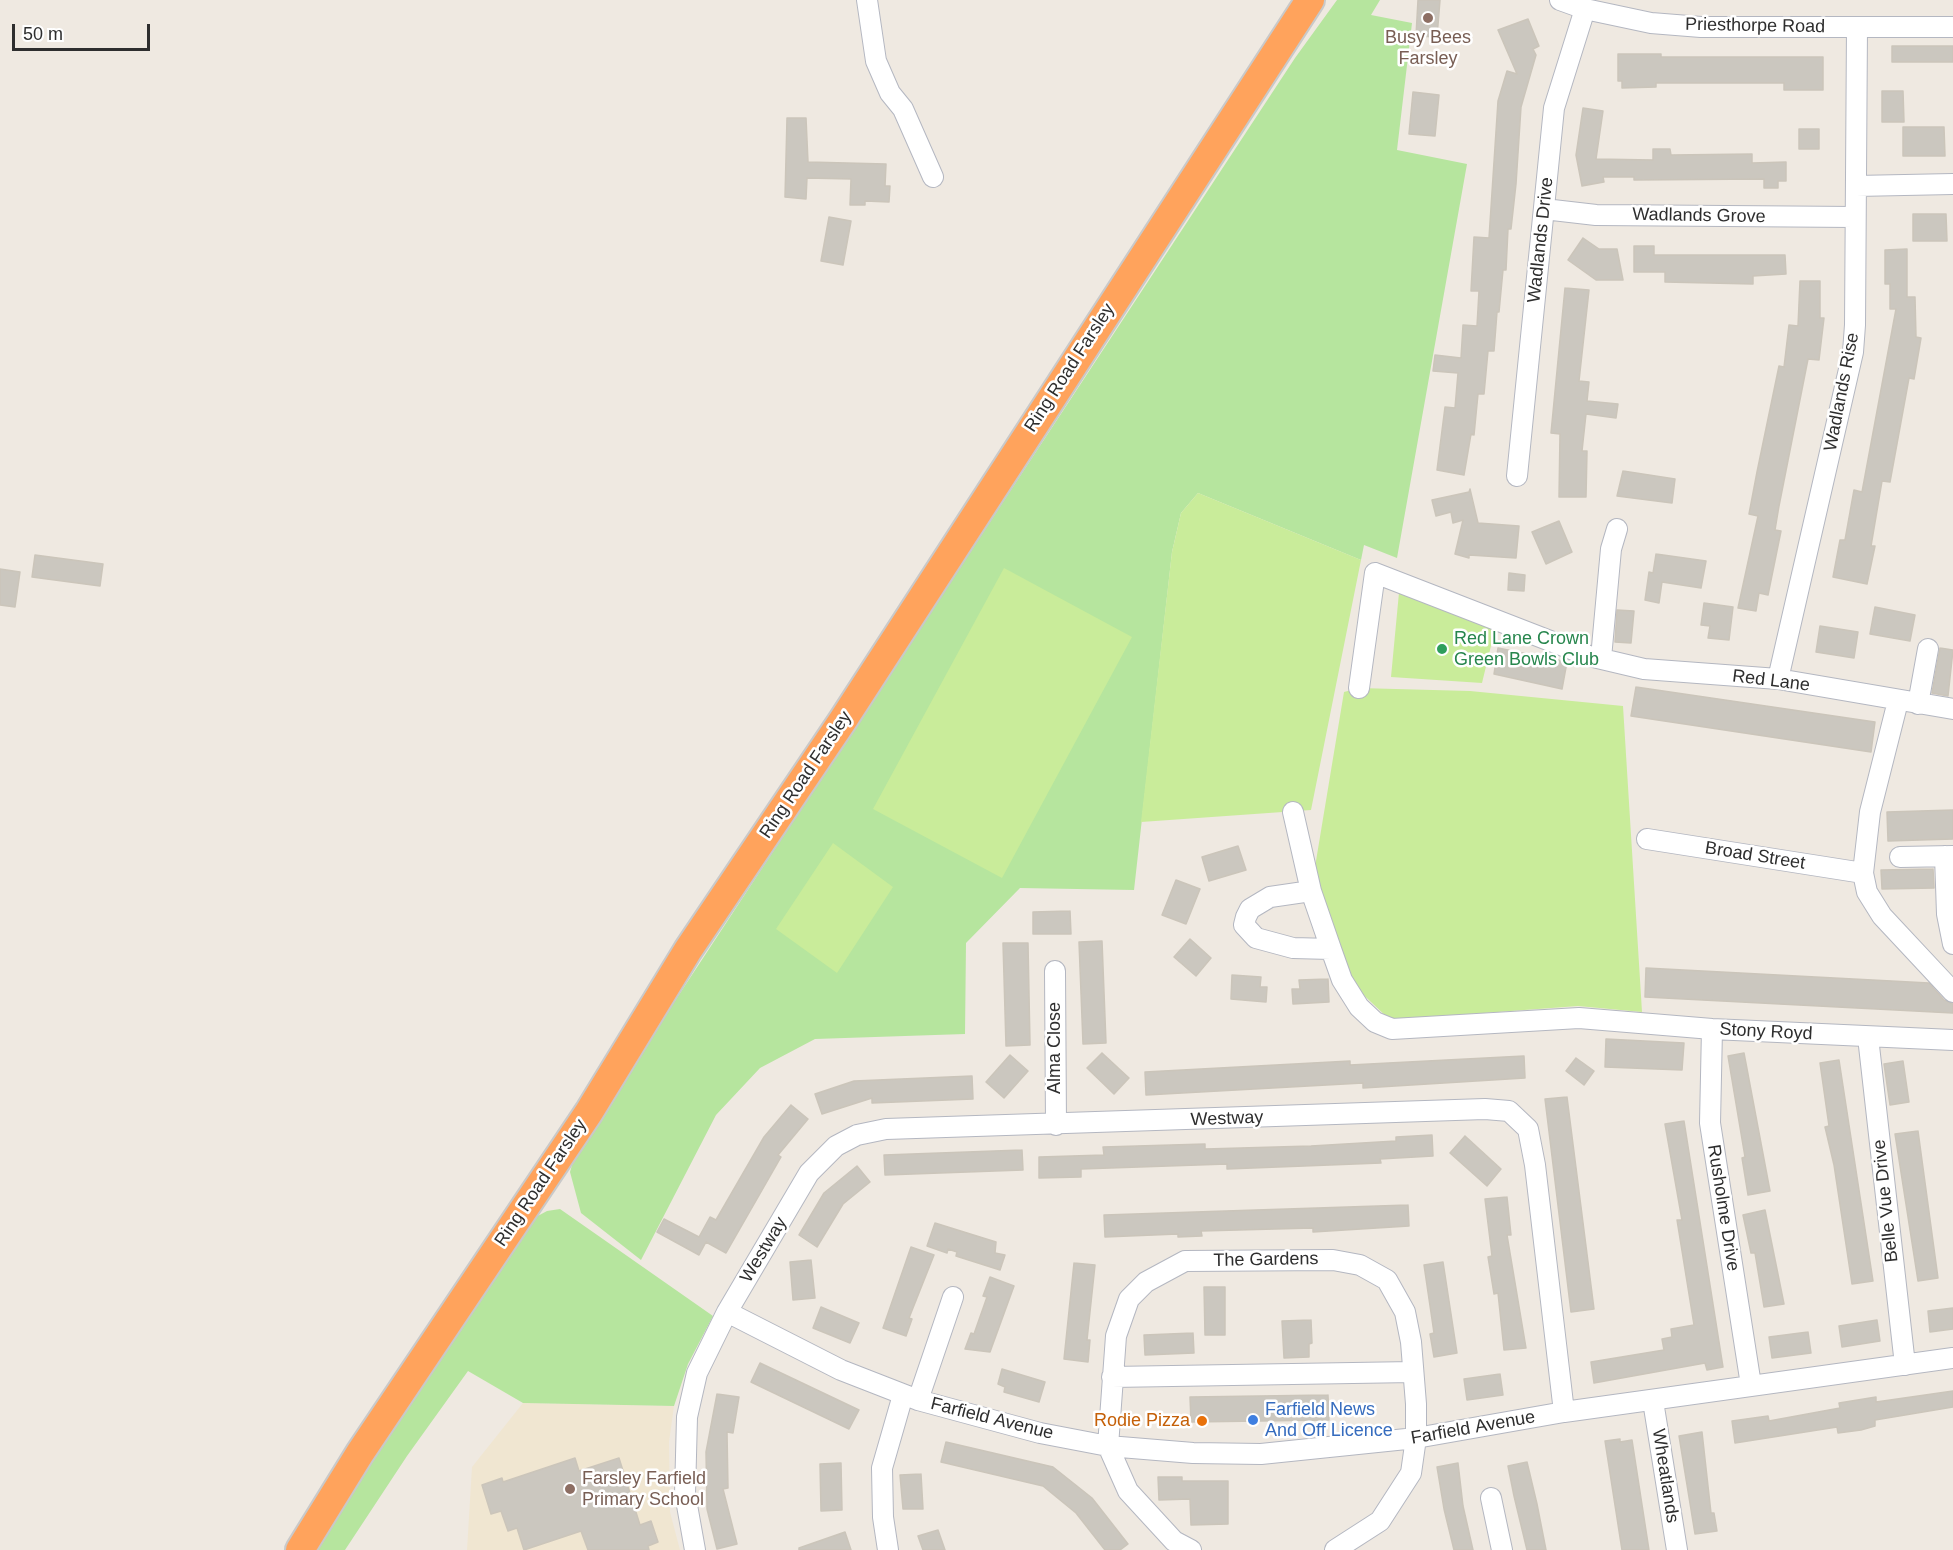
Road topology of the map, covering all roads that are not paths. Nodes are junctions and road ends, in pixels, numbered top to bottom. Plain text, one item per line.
1 (867, 0) edge
2 (1310, 0) edge
3 (1560, 0) edge
4 (1585, 9) junction
5 (1857, 27) junction
6 (1953, 27) edge
7 (933, 177) dead end
8 (1953, 184) edge
9 (1856, 186) junction
10 (1544, 209) junction
11 (1855, 218) junction
12 (1517, 476) dead end
13 (1617, 529) dead end
14 (1928, 649) dead end
15 (1595, 657) junction
16 (1778, 679) junction
17 (1359, 688) dead end
18 (1898, 701) junction
19 (1918, 704) junction
20 (1953, 709) edge
21 (1293, 812) dead end
22 (1647, 839) dead end
23 (1949, 856) edge
24 (1900, 857) dead end
25 (1863, 873) junction
26 (1311, 891) junction
27 (1953, 945) edge
28 (1330, 949) junction
29 (1055, 971) dead end
30 (1953, 992) edge
31 (1712, 1029) junction
32 (1868, 1037) junction
33 (1953, 1040) edge
34 (1056, 1125) junction
35 (953, 1297) dead end
36 (728, 1312) junction
37 (1953, 1358) edge
38 (1905, 1365) junction
39 (1413, 1372) junction
40 (1112, 1377) junction
41 (1751, 1385) junction
42 (911, 1397) junction
43 (1653, 1401) junction
44 (1564, 1412) junction
45 (1416, 1438) junction
46 (1108, 1446) junction
47 (1491, 1498) dead end
48 (300, 1550) edge
49 (694, 1550) edge
50 (888, 1550) edge
51 (1191, 1550) edge
52 (1335, 1550) edge
53 (1502, 1550) edge
54 (1677, 1550) edge

1 - 7 street
2 - 48 highway, Ring Road Farsley
3 - 4 street, Priesthorpe Road
4 - 5 street, Priesthorpe Road
4 - 10 street, Wadlands Drive
5 - 6 street, Priesthorpe Road
5 - 9 street, Wadlands Rise
8 - 9 street
9 - 11 street, Wadlands Rise
10 - 11 street, Wadlands Grove
10 - 12 street, Wadlands Drive
11 - 16 street, Wadlands Rise
13 - 15 street
14 - 19 street
15 - 16 street, Red Lane
15 - 17 street, Red Lane
16 - 18 street, Red Lane
18 - 19 street, Red Lane
18 - 25 street
19 - 20 street, Red Lane
21 - 26 street, Stony Royd
22 - 25 street, Broad Street
23 - 24 street
23 - 27 street
25 - 30 street
26 - 28 street, Stony Royd
26 - 28 street
28 - 31 street, Stony Royd
29 - 34 street, Alma Close
31 - 32 street, Stony Royd
31 - 41 street, Rusholme Drive
32 - 33 street, Stony Royd
32 - 38 street, Belle Vue Drive
34 - 36 street, Westway
34 - 44 street, Westway
35 - 42 street
36 - 42 street, Farfield Avenue
36 - 49 street, Westway
37 - 38 street, Farfield Avenue
38 - 41 street, Farfield Avenue
39 - 40 street
39 - 40 street, The Gardens
39 - 45 street, The Gardens
40 - 46 street, The Gardens
41 - 43 street, Farfield Avenue
42 - 46 street, Farfield Avenue
42 - 50 street
43 - 44 street, Farfield Avenue
43 - 54 street, Wheatlands
44 - 45 street, Farfield Avenue
45 - 46 street, Farfield Avenue
45 - 52 street, The Gardens
46 - 51 street, The Gardens
47 - 53 street

